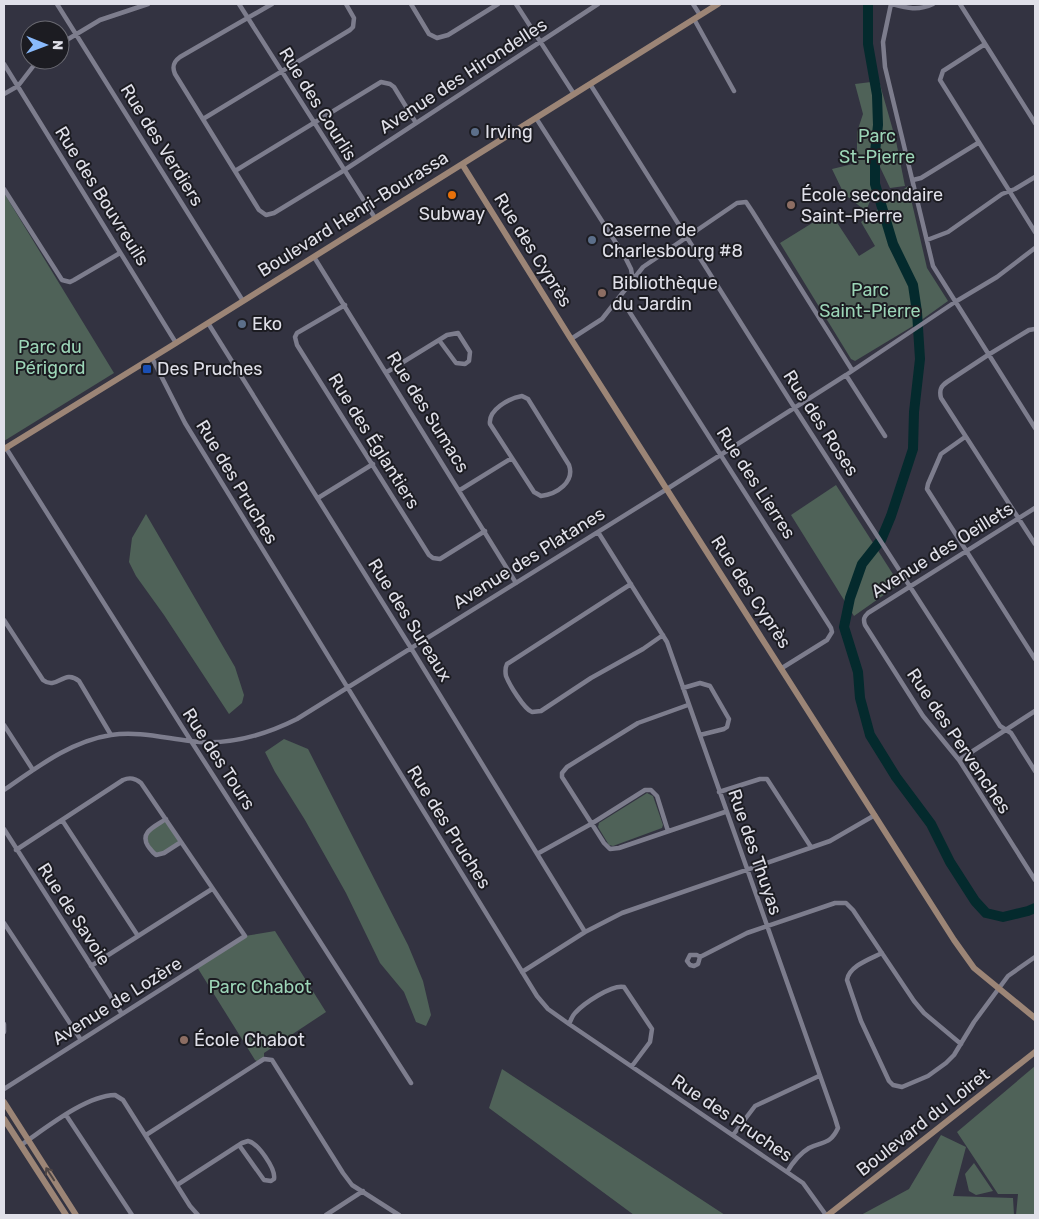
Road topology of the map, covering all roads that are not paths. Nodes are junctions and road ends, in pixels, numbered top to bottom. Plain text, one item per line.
1 (57, 4) edge
2 (148, 4) edge
3 (239, 4) edge
4 (272, 4) edge
5 (346, 4) edge
6 (411, 4) edge
7 (498, 4) edge
8 (516, 4) edge
9 (596, 4) edge
10 (693, 4) edge
11 (718, 4) edge
12 (891, 4) edge
13 (933, 4) edge
14 (960, 4) edge
15 (697, 17) junction
16 (248, 18) junction
17 (76, 34) junction
18 (70, 38) edge
19 (541, 42) junction
20 (985, 44) junction
21 (4, 64) edge
22 (30, 70) edge
23 (281, 71) junction
24 (590, 84) junction
25 (18, 86) junction
26 (734, 91) dead end
27 (4, 94) edge
28 (574, 94) junction
29 (536, 118) junction
30 (204, 119) junction
31 (314, 123) junction
32 (416, 123) junction
33 (1035, 123) edge
34 (978, 143) junction
35 (462, 164) junction
36 (235, 171) junction
37 (343, 171) junction
38 (1035, 177) edge
39 (913, 180) junction
40 (4, 189) edge
41 (1009, 191) junction
42 (375, 218) junction
43 (1035, 232) edge
44 (688, 237) junction
45 (927, 240) junction
46 (1035, 248) edge
47 (120, 253) junction
48 (314, 256) junction
49 (633, 280) junction
50 (620, 297) junction
51 (243, 301) junction
52 (955, 302) junction
53 (345, 305) junction
54 (208, 323) junction
55 (1035, 329) edge
56 (571, 339) junction
57 (439, 340) junction
58 (176, 343) junction
59 (988, 355) junction
60 (152, 358) junction
61 (852, 370) junction
62 (387, 372) junction
63 (846, 375) junction
64 (794, 407) junction
65 (1035, 428) edge
66 (885, 436) dead end
67 (965, 437) junction
68 (5, 449) edge
69 (721, 454) junction
70 (512, 458) junction
71 (372, 464) junction
72 (667, 489) junction
73 (460, 490) junction
74 (318, 498) junction
75 (1035, 508) edge
76 (1018, 518) junction
77 (484, 531) junction
78 (598, 532) junction
79 (1035, 544) edge
80 (966, 550) junction
81 (516, 582) junction
82 (631, 584) junction
83 (910, 586) junction
84 (864, 616) joint
85 (4, 620) edge
86 (663, 635) junction
87 (411, 648) junction
88 (1035, 659) edge
89 (782, 668) junction
90 (683, 688) junction
91 (348, 689) junction
92 (688, 705) junction
93 (1035, 711) edge
94 (4, 725) edge
95 (1006, 730) junction
96 (111, 735) junction
97 (700, 735) junction
98 (191, 741) junction
99 (959, 760) junction
100 (33, 770) junction
101 (1035, 771) edge
102 (4, 790) edge
103 (719, 792) junction
104 (726, 812) junction
105 (875, 816) junction
106 (166, 819) junction
107 (62, 820) junction
108 (591, 824) junction
109 (4, 829) edge
110 (668, 831) junction
111 (181, 842) junction
112 (811, 847) junction
113 (16, 850) junction
114 (537, 854) junction
115 (746, 870) junction
116 (1035, 880) edge
117 (212, 888) junction
118 (4, 923) edge
119 (766, 926) junction
120 (585, 932) junction
121 (138, 936) junction
122 (882, 953) junction
123 (700, 957) dead end
124 (1035, 957) edge
125 (91, 966) junction
126 (522, 972) junction
127 (999, 987) junction
128 (122, 1014) junction
129 (1035, 1018) edge
130 (4, 1024) edge
131 (569, 1024) junction
132 (4, 1032) edge
133 (81, 1040) junction
134 (961, 1044) junction
135 (1035, 1052) edge
136 (632, 1066) junction
137 (819, 1076) junction
138 (411, 1084) dead end
139 (4, 1089) edge
140 (4, 1102) edge
141 (66, 1115) junction
142 (4, 1120) edge
143 (146, 1135) junction
144 (734, 1136) junction
145 (28, 1140) junction
146 (21, 1145) junction
147 (239, 1145) junction
148 (787, 1172) junction
149 (177, 1185) junction
150 (363, 1191) junction
151 (66, 1215) edge
152 (76, 1215) edge
153 (132, 1215) edge
154 (198, 1215) edge
155 (326, 1215) edge
156 (399, 1215) edge
157 (827, 1215) edge

1 - 17 street, Rue des Verdiers
2 - 17 street
3 - 16 street, Rue des Courlis
4 - 16 street
5 - 23 street
6 - 7 street
8 - 19 street
9 - 19 street, Avenue des Hirondelles
10 - 15 street
11 - 15 street, Boulevard Henri-Bourassa
12 - 13 street
12 - 39 street
14 - 20 street
15 - 24 street, Boulevard Henri-Bourassa
15 - 26 street
16 - 23 street, Rue des Courlis
16 - 30 street
17 - 18 street
17 - 51 street, Rue des Verdiers
19 - 28 street
19 - 32 street, Avenue des Hirondelles
20 - 33 street
20 - 34 street
21 - 25 street, Rue des Bouvreuils
22 - 25 street
23 - 30 street
23 - 31 street, Rue des Courlis
24 - 28 street, Boulevard Henri-Bourassa
24 - 44 street, Rue des Roses
25 - 27 street
25 - 47 street, Rue des Bouvreuils
28 - 29 street, Boulevard Henri-Bourassa
29 - 35 street, Boulevard Henri-Bourassa
29 - 49 street
30 - 36 street
31 - 32 street
31 - 36 street
31 - 37 street, Rue des Courlis
32 - 37 street, Avenue des Hirondelles
34 - 39 street
34 - 41 street
35 - 42 street, Boulevard Henri-Bourassa
35 - 56 street, Rue des Cyprès
36 - 37 street, Avenue des Hirondelles
37 - 42 street, Rue des Courlis
38 - 41 street
39 - 45 street
40 - 47 street
41 - 43 street
41 - 45 street
42 - 48 street, Boulevard Henri-Bourassa
44 - 49 street
44 - 61 street
44 - 64 street, Rue des Roses
45 - 52 street
46 - 52 street, Avenue des Platanes
47 - 58 street, Rue des Bouvreuils
48 - 51 street, Boulevard Henri-Bourassa
48 - 53 street, Rue des Sumacs
49 - 50 street
50 - 56 street
50 - 69 street, Rue des Lierres
51 - 54 street, Boulevard Henri-Bourassa
52 - 59 street
52 - 61 street, Avenue des Platanes
53 - 62 street, Rue des Sumacs
53 - 71 street, Rue des Églantiers
54 - 58 street, Boulevard Henri-Bourassa
54 - 74 street, Rue des Sureaux
55 - 59 street
56 - 72 street, Rue des Cyprès
57 - 57 street
57 - 62 street
58 - 60 street, Boulevard Henri-Bourassa
59 - 65 street
59 - 67 street
60 - 68 street, Boulevard Henri-Bourassa
60 - 91 street, Rue des Pruches
61 - 63 street, Avenue des Platanes
62 - 73 street, Rue des Sumacs
63 - 64 street, Avenue des Platanes
63 - 66 street
64 - 69 street, Avenue des Platanes
64 - 83 street, Rue des Roses
67 - 76 street
67 - 80 street
68 - 98 street, Rue des Tours
69 - 72 street, Avenue des Platanes
69 - 89 street, Rue des Lierres
70 - 70 street
70 - 73 street
71 - 74 street
71 - 77 street, Rue des Églantiers
72 - 78 street, Avenue des Platanes
72 - 89 street, Rue des Cyprès
73 - 77 street, Rue des Sumacs
74 - 87 street, Rue des Sureaux
75 - 76 street, Avenue des Oeillets
76 - 79 street
76 - 80 street, Avenue des Oeillets
77 - 81 street, Rue des Sumacs
78 - 81 street, Avenue des Platanes
78 - 82 street, Rue des Thuyas
80 - 83 street, Avenue des Oeillets
80 - 88 street
81 - 87 street, Avenue des Platanes
82 - 86 street, Rue des Thuyas
82 - 86 street
83 - 84 street, Avenue des Oeillets
83 - 95 street, Rue des Roses
84 - 99 street, Rue des Pervenches
85 - 96 street
86 - 90 street, Rue des Thuyas
87 - 91 street, Avenue des Platanes
87 - 114 street, Rue des Sureaux
89 - 105 street, Rue des Cyprès
90 - 92 street, Rue des Thuyas
90 - 97 street
91 - 98 street, Avenue des Platanes
91 - 126 street, Rue des Pruches
92 - 97 street, Rue des Thuyas
92 - 108 street
93 - 95 street
94 - 100 street
95 - 99 street
95 - 101 street, Rue des Roses
96 - 98 street, Avenue des Platanes
96 - 100 street, Avenue des Platanes
97 - 103 street, Rue des Thuyas
98 - 138 street, Rue des Tours
99 - 116 street, Rue des Pervenches
100 - 102 street, Avenue des Platanes
103 - 104 street, Rue des Thuyas
103 - 112 street
104 - 110 street
104 - 115 street, Rue des Thuyas
105 - 112 street
105 - 127 street, Rue des Cyprès
106 - 107 street
106 - 111 street
106 - 111 street
107 - 113 street
107 - 121 street
108 - 110 street
108 - 110 street
108 - 114 street
109 - 113 street, Rue de Savoie
111 - 117 street
112 - 115 street
113 - 125 street, Rue de Savoie
114 - 120 street, Rue des Sureaux
115 - 119 street, Rue des Thuyas
115 - 120 street
117 - 121 street
117 - 128 street, Avenue de Lozère
118 - 133 street
119 - 122 street
119 - 123 street
119 - 137 street, Rue des Thuyas
120 - 126 street
121 - 125 street
122 - 134 street
122 - 134 street
124 - 127 street
125 - 128 street, Rue de Savoie
126 - 131 street, Rue des Pruches
127 - 129 street, Rue des Cyprès
127 - 134 street
128 - 133 street, Avenue de Lozère
130 - 132 street
131 - 136 street, Rue des Pruches
131 - 136 street
133 - 139 street, Avenue de Lozère
135 - 157 street, Boulevard du Loiret
136 - 144 street, Rue des Pruches
137 - 144 street
137 - 148 street, Rue des Thuyas
140 - 145 street
141 - 143 street
141 - 145 street
141 - 153 street
142 - 146 street
143 - 149 street
143 - 150 street
144 - 148 street, Rue des Pruches
145 - 146 street
152 -> 145 street
146 - 151 street
147 - 147 street
147 - 149 street
148 - 157 street, Rue des Pruches
149 - 154 street
150 - 155 street
150 - 156 street

